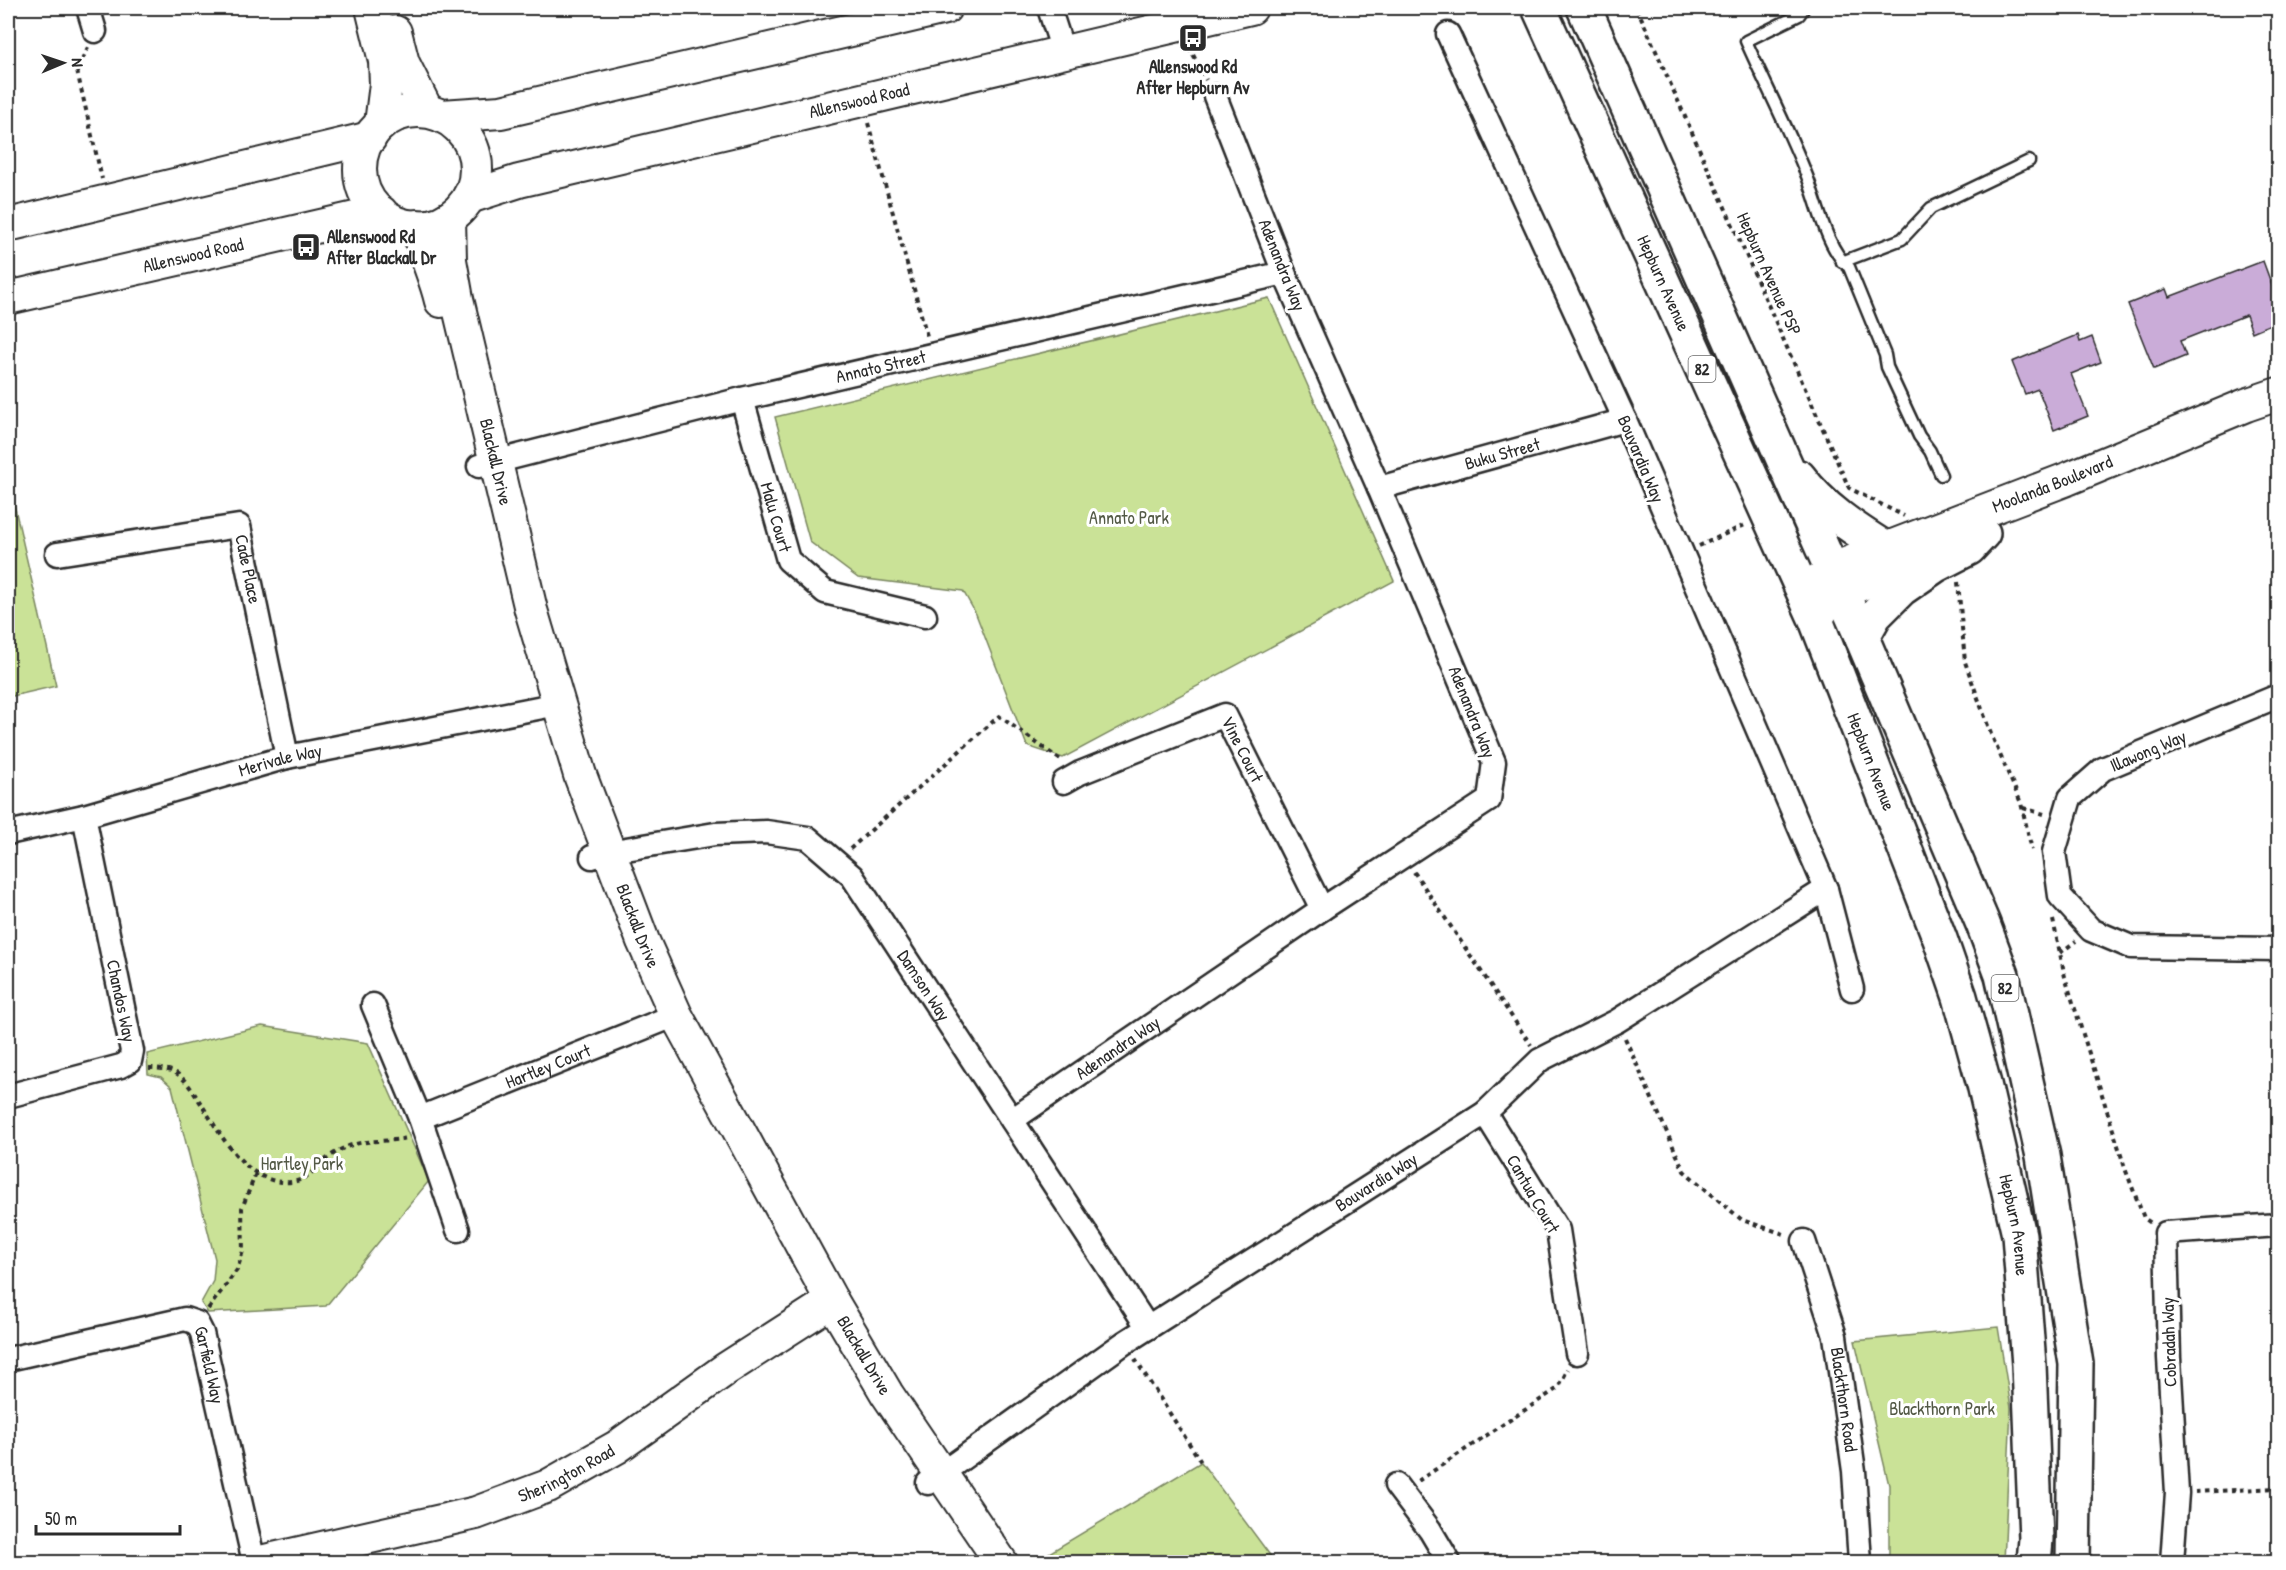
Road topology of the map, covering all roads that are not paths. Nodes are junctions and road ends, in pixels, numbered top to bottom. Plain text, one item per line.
1 (88, 8) edge
2 (372, 8) edge
3 (388, 8) edge
4 (945, 8) edge
5 (1050, 8) edge
6 (1251, 8) edge
7 (1584, 8) edge
8 (1804, 8) edge
9 (1536, 14) edge
10 (95, 31) road end
11 (1448, 34) dead end
12 (1063, 51) junction
13 (1215, 96) road end
14 (435, 113) junction
15 (375, 131) junction
16 (2029, 161) dead end
17 (459, 207) junction
18 (381, 212) junction
19 (8, 225) edge
20 (418, 226) junction
21 (1842, 262) junction
22 (1284, 273) junction
23 (8, 298) edge
24 (2278, 394) edge
25 (742, 399) junction
26 (2278, 414) edge
27 (1625, 420) junction
28 (1780, 452) junction
29 (487, 464) junction
30 (1941, 475) dead end
31 (1379, 488) junction
32 (1983, 533) junction
33 (1886, 549) junction
34 (57, 554) dead end
35 (1795, 573) junction
36 (1838, 583) junction
37 (925, 616) dead end
38 (1815, 620) junction
39 (1862, 638) junction
40 (2278, 696) edge
41 (550, 706) junction
42 (287, 757) junction
43 (1072, 777) road end
44 (84, 816) junction
45 (8, 833) edge
46 (600, 854) junction
47 (1826, 889) junction
48 (1322, 909) junction
49 (2278, 950) edge
50 (1852, 989) dead end
51 (373, 1005) dead end
52 (668, 1018) junction
53 (8, 1096) edge
54 (1485, 1113) junction
55 (1012, 1120) junction
56 (423, 1124) junction
57 (2278, 1225) edge
58 (458, 1230) dead end
59 (1804, 1241) road end
60 (830, 1313) junction
61 (1148, 1328) junction
62 (1577, 1353) road end
63 (8, 1359) edge
64 (934, 1479) junction
65 (1399, 1488) road end
66 (254, 1563) edge
67 (260, 1563) edge
68 (333, 1563) edge
69 (981, 1563) edge
70 (1000, 1563) edge
71 (1449, 1563) edge
72 (1860, 1563) edge
73 (2034, 1563) edge
74 (2073, 1563) edge
75 (2172, 1563) edge

1 - 10 street
2 - 15 street
3 - 14 street
4 - 14 street
5 - 12 street
6 - 12 street, Allenswood Road
7 - 28 main road, 82
8 - 21 lane
9 - 35 main road, Hepburn Avenue / 82
11 - 27 street, Bouvardia Way
12 - 17 street, Allenswood Road
13 - 22 street, Adenandra Way
14 - 15 street
14 - 17 street
15 - 18 street
15 - 19 street
16 - 21 lane
17 - 20 street
17 - 29 street, Blackall Drive
18 - 20 street
18 - 23 street, Allenswood Road
20 - 29 street, Blackall Drive
21 - 30 lane
22 - 25 street, Annato Street
22 - 31 street, Adenandra Way
24 - 33 street, Moolanda Boulevard
25 - 29 street, Annato Street
25 - 37 street, Malu Court
26 - 32 street, Moolanda Boulevard
27 - 31 street, Buku Street
27 - 47 street, Bouvardia Way
28 - 33 main road
28 - 36 main road, 82
29 - 41 street, Blackall Drive
31 - 48 street, Adenandra Way
32 - 36 street, Moolanda Boulevard
32 - 39 main road
33 - 36 street, Moolanda Boulevard
34 - 42 street, Cade Place
35 - 36 street, Moolanda Boulevard
35 - 38 main road, Hepburn Avenue / 82
36 - 38 street, Moolanda Boulevard
36 - 39 main road, 82
38 - 73 main road, Hepburn Avenue / 82
39 - 74 main road, 82
40 - 49 street, Illawong Way
41 - 42 street, Merivale Way
41 - 46 street, Blackall Drive
42 - 44 street, Merivale Way
43 - 48 street, Vine Court
44 - 45 street, Merivale Way
44 - 53 street, Chandos Way
46 - 52 street, Blackall Drive
46 - 55 street, Damson Way
47 - 50 street, Bouvardia Way
47 - 54 street, Bouvardia Way
48 - 55 street, Adenandra Way
51 - 56 street
52 - 56 street, Hartley Court
52 - 60 street, Blackall Drive
54 - 61 street, Bouvardia Way
54 - 62 street, Cantua Court
55 - 61 street, Damson Way
56 - 58 street
57 - 75 street, Cobradah Way
59 - 72 street, Blackthorn Road
60 - 64 street, Blackall Drive
60 - 67 street, Sherington Road
60 - 68 street, Sherington Road
61 - 64 street, Bouvardia Way
63 - 66 street, Garfield Way
64 - 69 street, Blackall Drive
64 - 70 street, Blackall Drive
65 - 71 street

